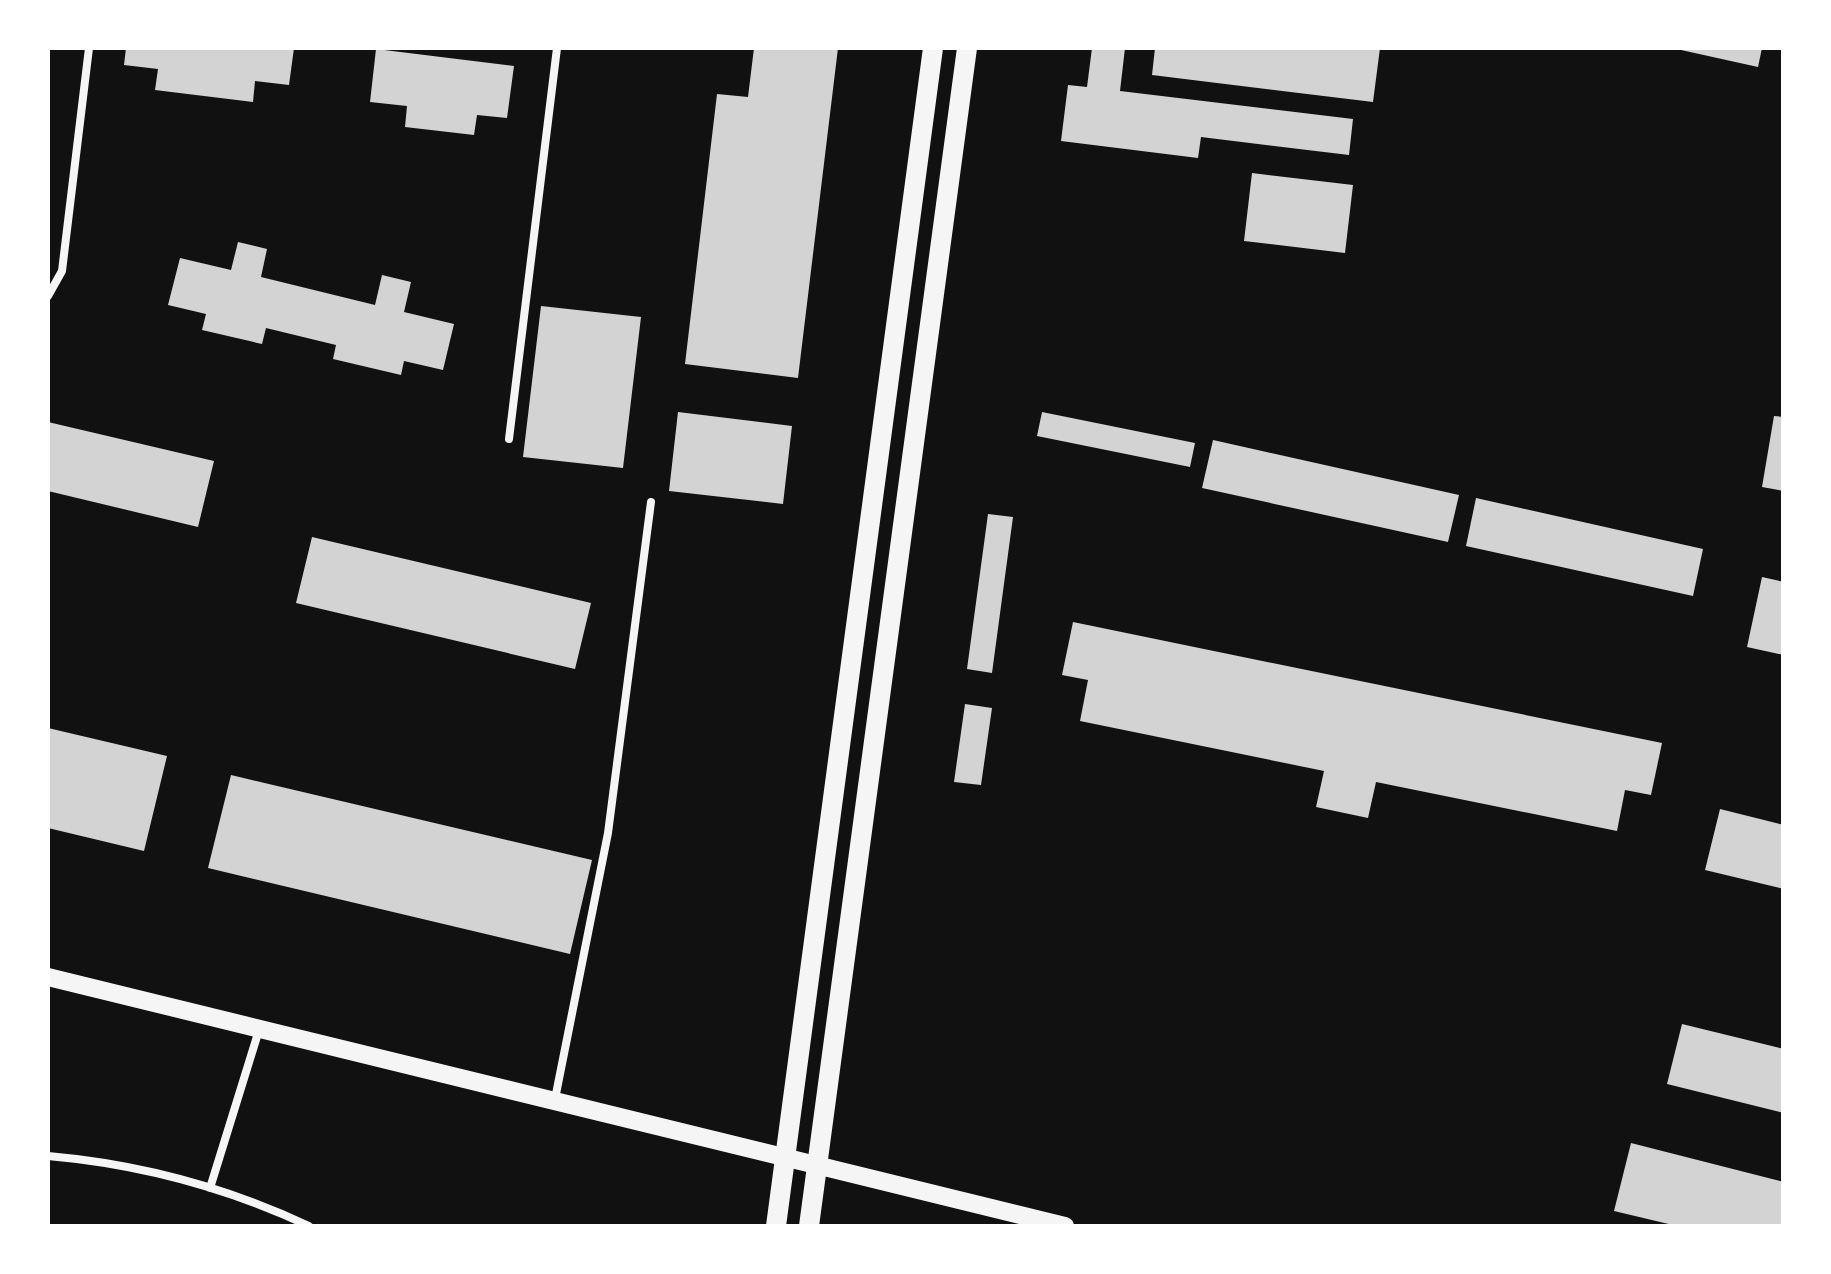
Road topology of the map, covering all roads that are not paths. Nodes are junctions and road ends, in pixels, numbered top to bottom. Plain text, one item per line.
1 (89, 48) edge
2 (557, 48) edge
3 (933, 48) edge
4 (966, 48) edge
5 (48, 296) edge
6 (508, 438) dead end
7 (652, 502) dead end
8 (48, 977) edge
9 (259, 1029) junction
10 (554, 1102) junction
11 (48, 1156) edge
12 (785, 1158) junction
13 (817, 1166) junction
14 (210, 1188) junction
15 (309, 1226) edge
16 (776, 1226) edge
17 (809, 1226) edge
18 (1065, 1226) edge

1 - 5 lane
2 - 6 lane
3 - 12 main road
4 - 13 main road
7 - 10 lane
8 - 9 street
9 - 10 street
9 - 14 lane
10 - 12 street
11 - 14 lane
12 - 13 street
12 - 16 main road
13 - 17 main road
13 - 18 street
14 - 15 lane

